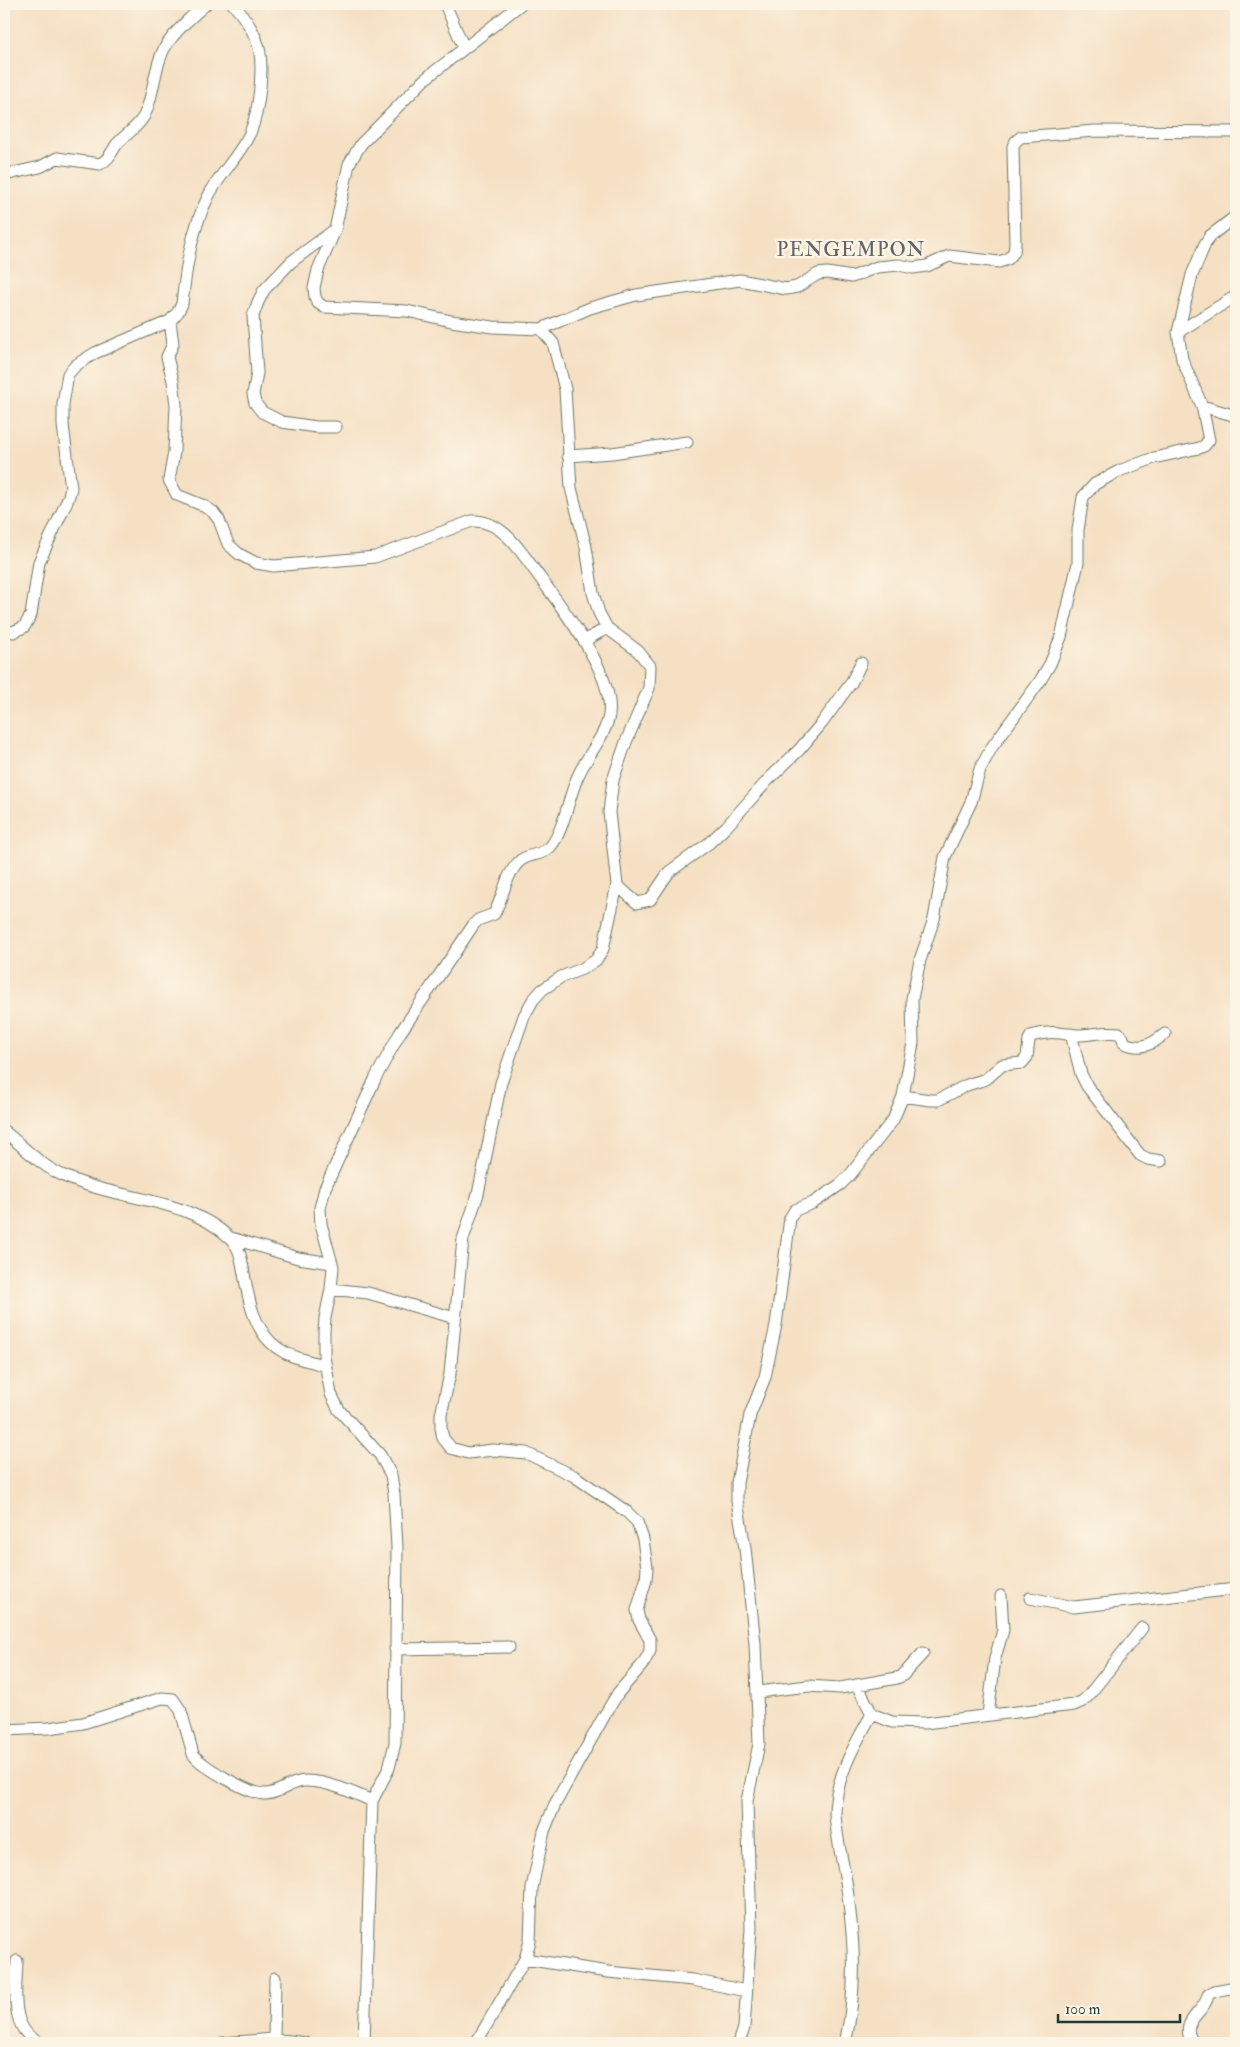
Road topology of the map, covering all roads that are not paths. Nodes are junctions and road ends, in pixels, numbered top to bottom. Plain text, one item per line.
1 (206, 4) edge
2 (233, 4) edge
3 (445, 4) edge
4 (521, 4) edge
5 (464, 48) junction
6 (1236, 132) edge
7 (4, 175) edge
8 (1236, 216) edge
9 (335, 230) junction
10 (1236, 296) edge
11 (170, 321) junction
12 (541, 329) junction
13 (1178, 332) junction
14 (1202, 406) junction
15 (1236, 416) edge
16 (336, 428) dead end
17 (687, 442) dead end
18 (568, 456) junction
19 (607, 628) junction
20 (4, 630) edge
21 (584, 641) junction
22 (861, 663) dead end
23 (617, 886) junction
24 (1072, 1034) junction
25 (1165, 1034) dead end
26 (903, 1096) junction
27 (4, 1131) edge
28 (1161, 1161) dead end
29 (231, 1238) junction
30 (332, 1263) junction
31 (332, 1289) junction
32 (455, 1318) junction
33 (325, 1366) junction
34 (1236, 1590) edge
35 (1000, 1596) dead end
36 (1030, 1598) dead end
37 (1142, 1628) dead end
38 (509, 1647) dead end
39 (395, 1649) junction
40 (923, 1653) dead end
41 (857, 1684) junction
42 (758, 1692) junction
43 (872, 1714) junction
44 (988, 1714) junction
45 (4, 1730) edge
46 (372, 1801) junction
47 (525, 1959) junction
48 (17, 1961) dead end
49 (275, 1978) dead end
50 (1236, 1987) edge
51 (746, 1990) junction
52 (16, 1992) junction
53 (4, 1993) edge
54 (274, 2039) junction
55 (40, 2043) edge
56 (222, 2043) edge
57 (305, 2043) edge
58 (364, 2043) edge
59 (476, 2043) edge
60 (739, 2043) edge
61 (845, 2043) edge
62 (1194, 2043) edge

1 - 7 street
2 - 11 street
3 - 5 street
4 - 5 street
5 - 9 street
6 - 12 street
8 - 13 street
9 - 12 street
9 - 16 street
10 - 13 street
11 - 20 street
11 - 21 street
12 - 18 street
13 - 14 street
14 - 15 street
14 - 26 street
17 - 18 street
18 - 19 street
19 - 21 street
19 - 23 street
21 - 30 street
22 - 23 street
23 - 32 street
24 - 25 street
24 - 26 street
24 - 28 street
26 - 42 street
27 - 29 street
29 - 30 street
29 - 33 street
30 - 31 street
31 - 32 street
31 - 33 street
32 - 47 street
33 - 39 street
34 - 36 street
35 - 44 street
37 - 44 street
38 - 39 street
39 - 46 street
40 - 41 street
41 - 42 street
41 - 43 street
42 - 51 street
43 - 44 street
43 - 61 street
45 - 46 street
46 - 58 street
47 - 51 street
47 - 59 street
48 - 52 street
49 - 54 street
50 - 62 street
51 - 60 street
52 - 53 street
52 - 55 street
54 - 56 street
54 - 57 street

